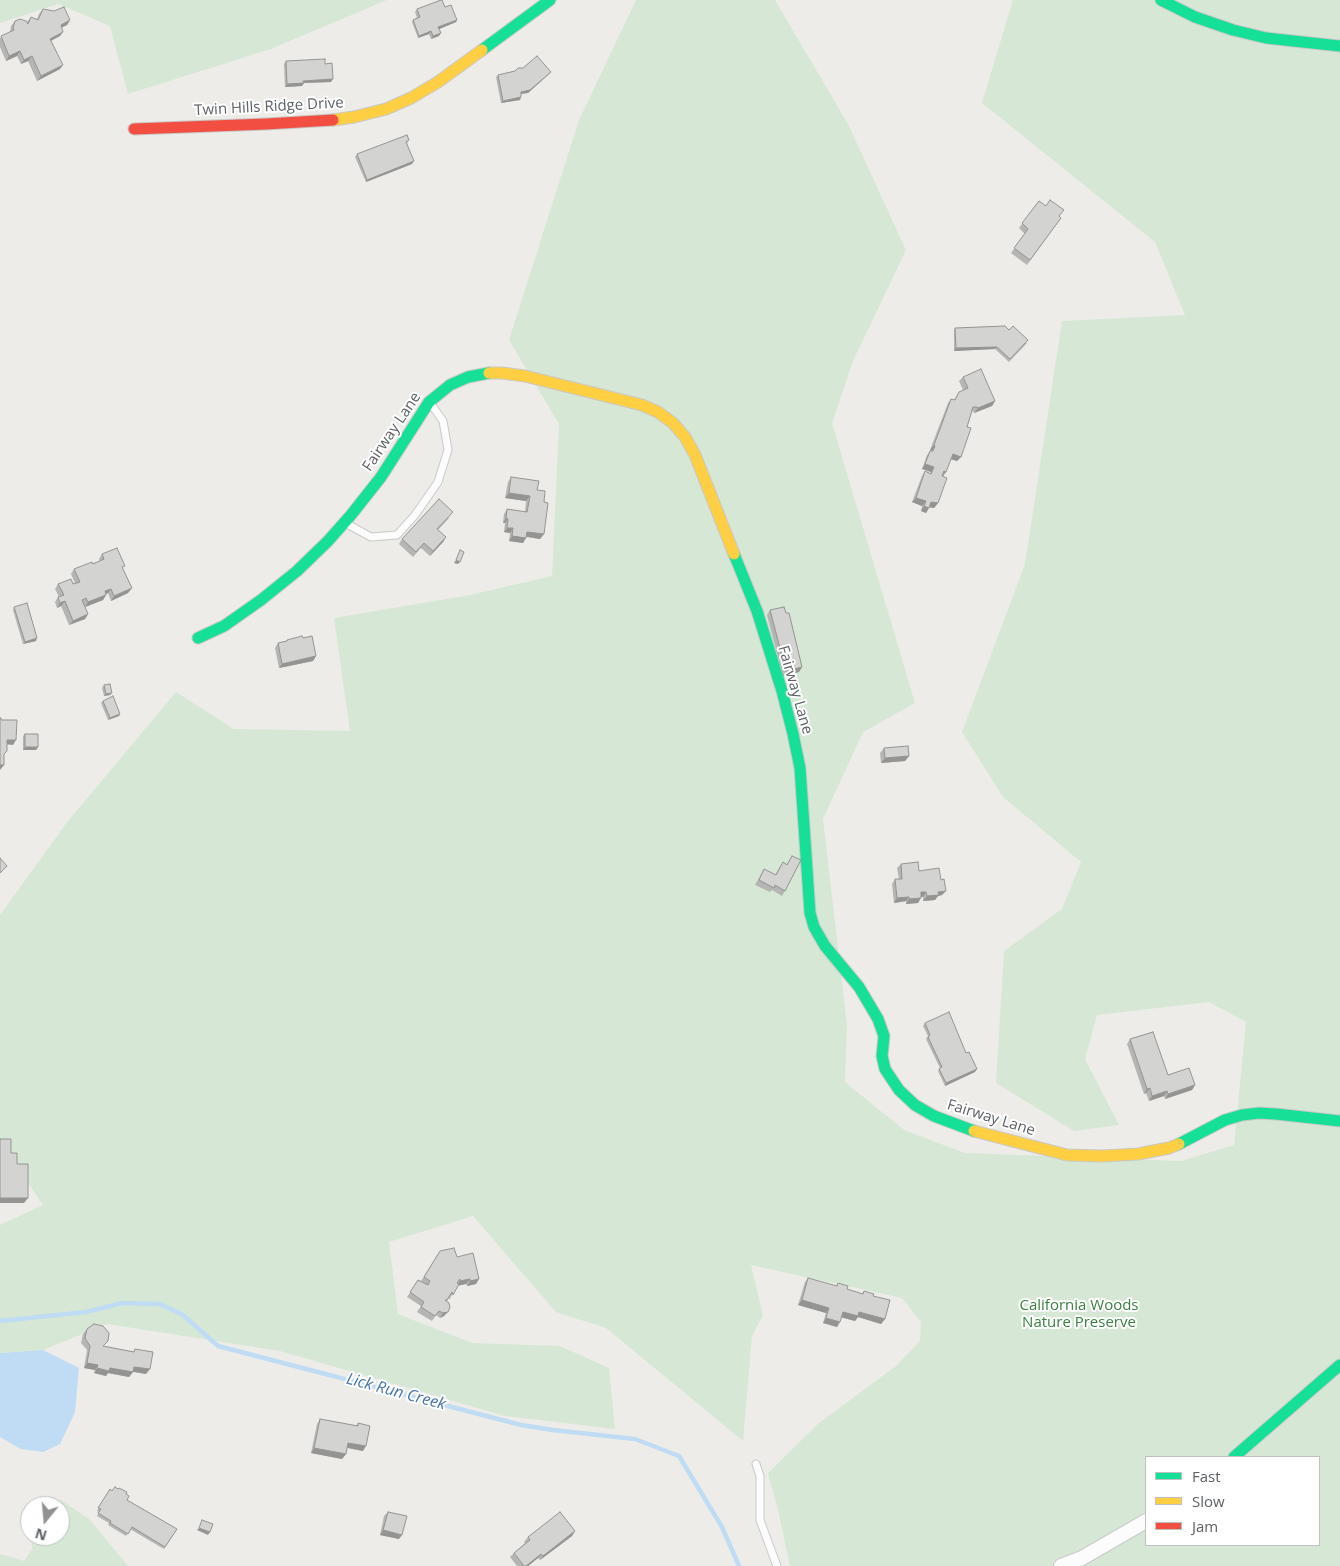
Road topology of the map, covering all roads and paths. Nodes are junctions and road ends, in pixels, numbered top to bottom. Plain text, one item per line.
1 (550, 0) edge
2 (1161, 0) edge
3 (1340, 46) edge
4 (134, 129) dead end
5 (429, 402) junction
6 (344, 523) junction
7 (198, 638) dead end
8 (1340, 1121) edge
9 (1340, 1365) edge
10 (1235, 1456) edge
11 (756, 1464) dead end
12 (1145, 1523) edge
13 (777, 1566) edge
14 (1061, 1566) edge

1 - 4 street, Twin Hills Ridge Drive
2 - 3 street
5 - 6 street, Fairway Lane
5 - 6 lane
5 - 8 street, Fairway Lane
6 - 7 street, Fairway Lane
9 - 10 street
11 - 13 lane
12 - 14 street

